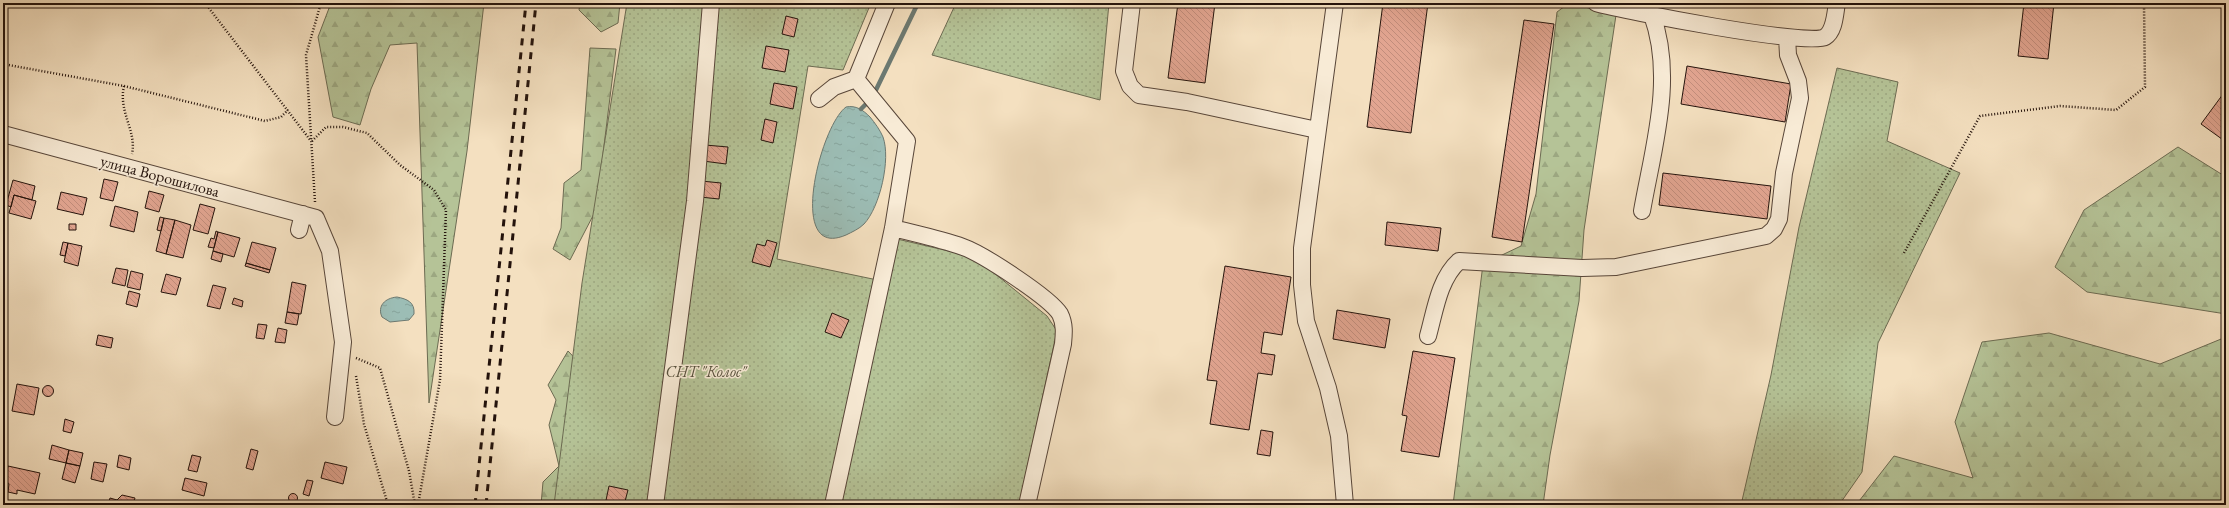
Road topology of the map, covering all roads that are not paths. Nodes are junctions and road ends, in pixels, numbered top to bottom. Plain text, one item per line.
1 (711, 3) edge
2 (887, 3) edge
3 (1132, 3) edge
4 (1335, 3) edge
5 (1596, 3) edge
6 (1837, 3) edge
7 (1652, 16) junction
8 (1788, 37) junction
9 (856, 80) junction
10 (819, 99) dead end
11 (1317, 130) junction
12 (3, 134) edge
13 (1642, 211) dead end
14 (310, 216) junction
15 (892, 228) junction
16 (298, 230) dead end
17 (1428, 336) dead end
18 (335, 417) dead end
19 (655, 505) edge
20 (833, 505) edge
21 (1027, 505) edge
22 (1345, 505) edge

1 - 19 street
2 - 9 street
3 - 11 street
4 - 11 street
5 - 7 street
6 - 8 street
7 - 8 street
7 - 13 street
8 - 17 street
9 - 10 street
9 - 15 street
11 - 22 street
12 - 14 street, улица Ворошилова
14 - 16 street
14 - 18 street
15 - 20 street
15 - 21 street

